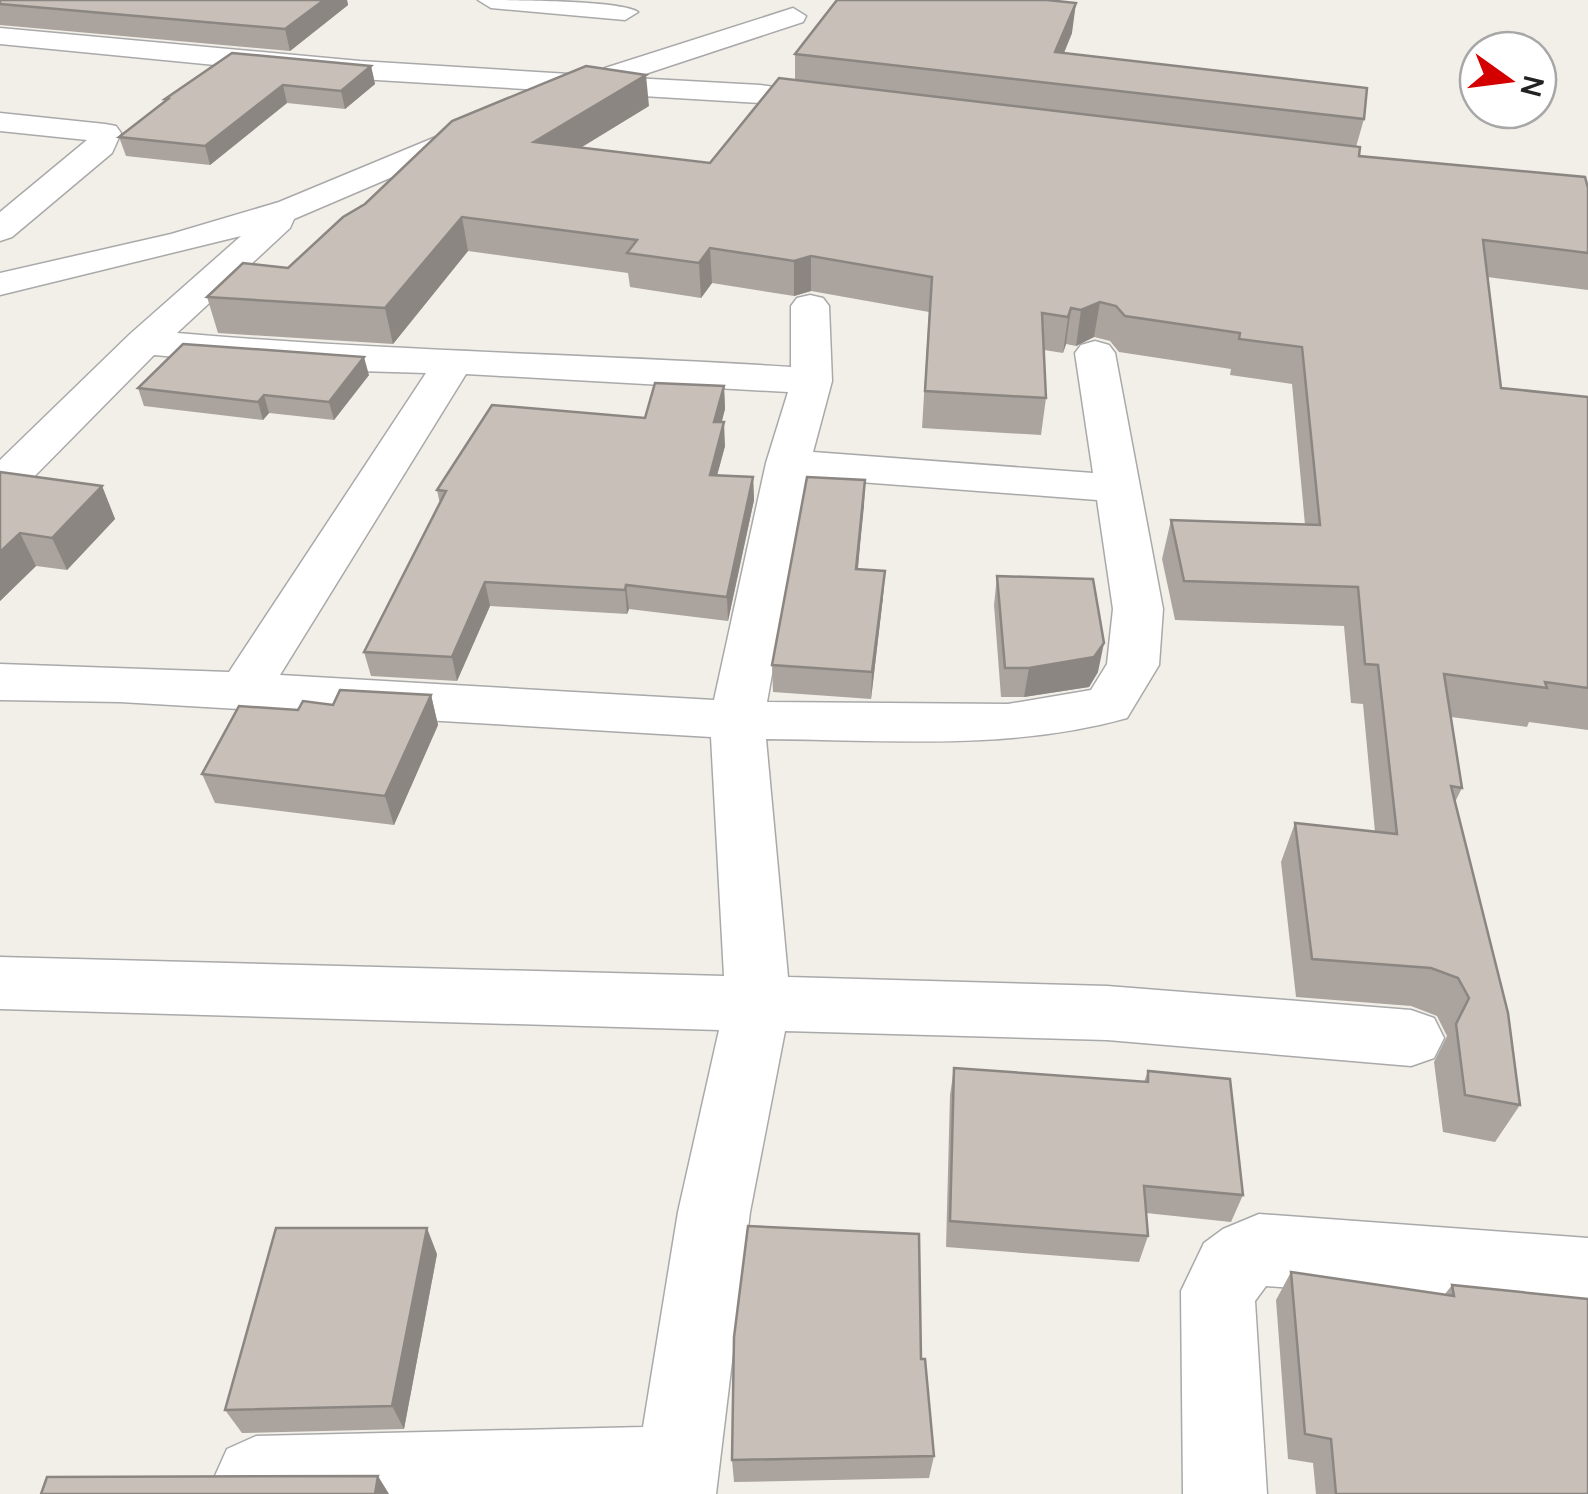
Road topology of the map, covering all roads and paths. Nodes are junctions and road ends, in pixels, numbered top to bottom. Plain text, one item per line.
1 (491, 0) edge
2 (41, 8) edge
3 (626, 12) dead end
4 (799, 13) edge
5 (0, 35) edge
6 (585, 83) junction
7 (866, 109) edge
8 (0, 122) edge
9 (292, 209) junction
10 (0, 231) edge
11 (180, 242) junction
12 (0, 284) edge
13 (810, 306) dead end
14 (144, 342) junction
15 (1095, 353) dead end
16 (454, 360) junction
17 (812, 381) junction
18 (788, 464) junction
19 (0, 486) edge
20 (1116, 488) junction
21 (0, 682) edge
22 (243, 692) junction
23 (737, 720) junction
24 (0, 984) edge
25 (758, 1003) junction
26 (1411, 1038) dead end
27 (1588, 1274) edge
28 (175, 1480) edge
29 (676, 1481) edge
30 (1226, 1494) edge

1 - 3 street
2 - 5 street
4 - 6 street
5 - 6 street
6 - 7 street
6 - 9 street
8 - 10 street
9 - 11 street
9 - 14 street
10 - 11 street
11 - 12 street
13 - 17 street
14 - 16 street
14 - 19 street
15 - 20 street
16 - 17 street
16 - 22 street
17 - 18 street
18 - 20 street
18 - 23 street
20 - 23 street
21 - 22 street
22 - 23 street
23 - 25 street
24 - 25 street
25 - 26 street
25 - 29 street
27 - 30 street
28 - 29 street

